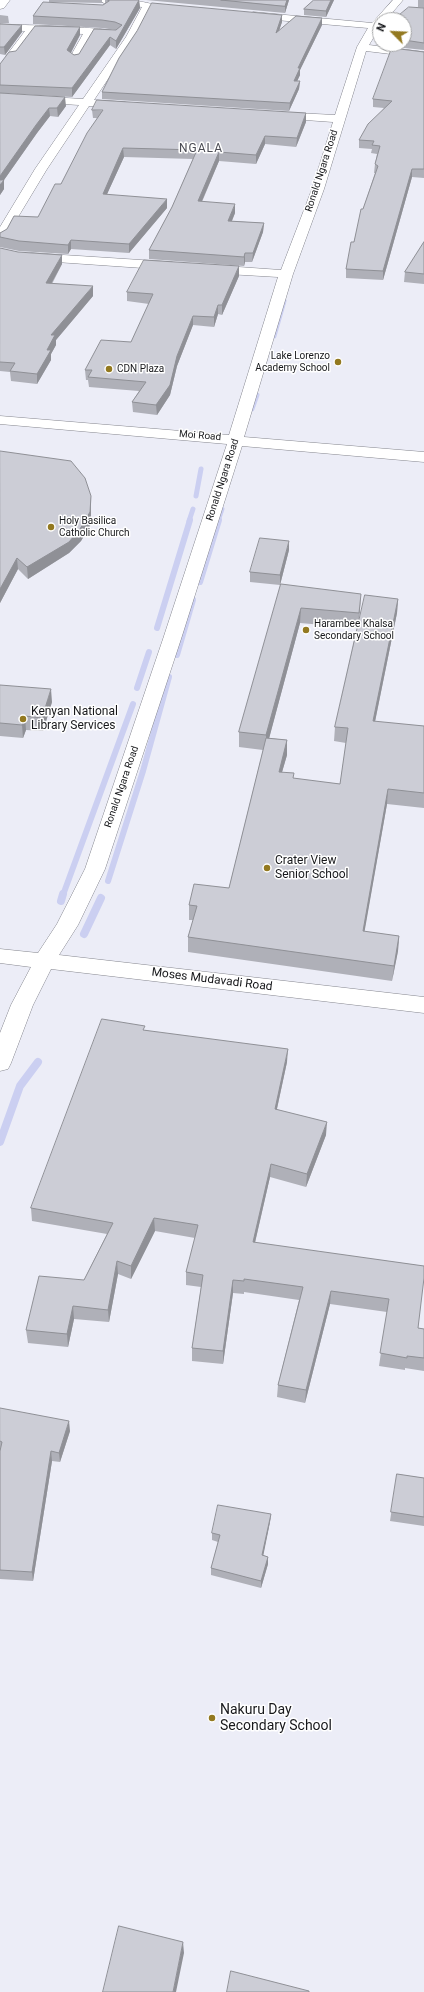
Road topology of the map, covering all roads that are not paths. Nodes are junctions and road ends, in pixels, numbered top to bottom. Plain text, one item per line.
1 (5, 0) edge
2 (101, 5) edge
3 (0, 6) edge
4 (241, 14) edge
5 (31, 25) junction
6 (372, 26) edge
7 (0, 27) edge
8 (90, 31) junction
9 (372, 31) edge
10 (116, 33) edge
11 (362, 47) junction
12 (424, 55) edge
13 (11, 56) edge
14 (74, 59) edge
15 (0, 97) edge
16 (86, 103) junction
17 (134, 106) edge
18 (268, 114) edge
19 (339, 119) junction
20 (0, 237) edge
21 (19, 256) edge
22 (184, 267) edge
23 (200, 268) edge
24 (286, 274) junction
25 (0, 420) edge
26 (236, 439) junction
27 (424, 457) edge
28 (0, 956) edge
29 (45, 960) junction
30 (424, 1005) edge
31 (0, 1063) edge

1 - 3 street
2 - 16 street
4 - 6 street
5 - 7 street
5 - 8 street
5 - 13 street
8 - 10 street
8 - 14 street
9 - 11 street, Ronald Ngara Road
11 - 12 street
11 - 19 street, Ronald Ngara Road
15 - 16 street
16 - 17 street
16 - 20 street
18 - 19 street
19 - 24 street, Ronald Ngara Road
21 - 22 street
23 - 24 street
24 - 26 street, Ronald Ngara Road
25 - 26 street, Moi Road
26 - 27 street, Moi Road
26 - 29 street, Ronald Ngara Road
28 - 29 street, Moses Mudavadi Road
29 - 30 street, Moses Mudavadi Road
29 - 31 street, Ronald Ngara Road

